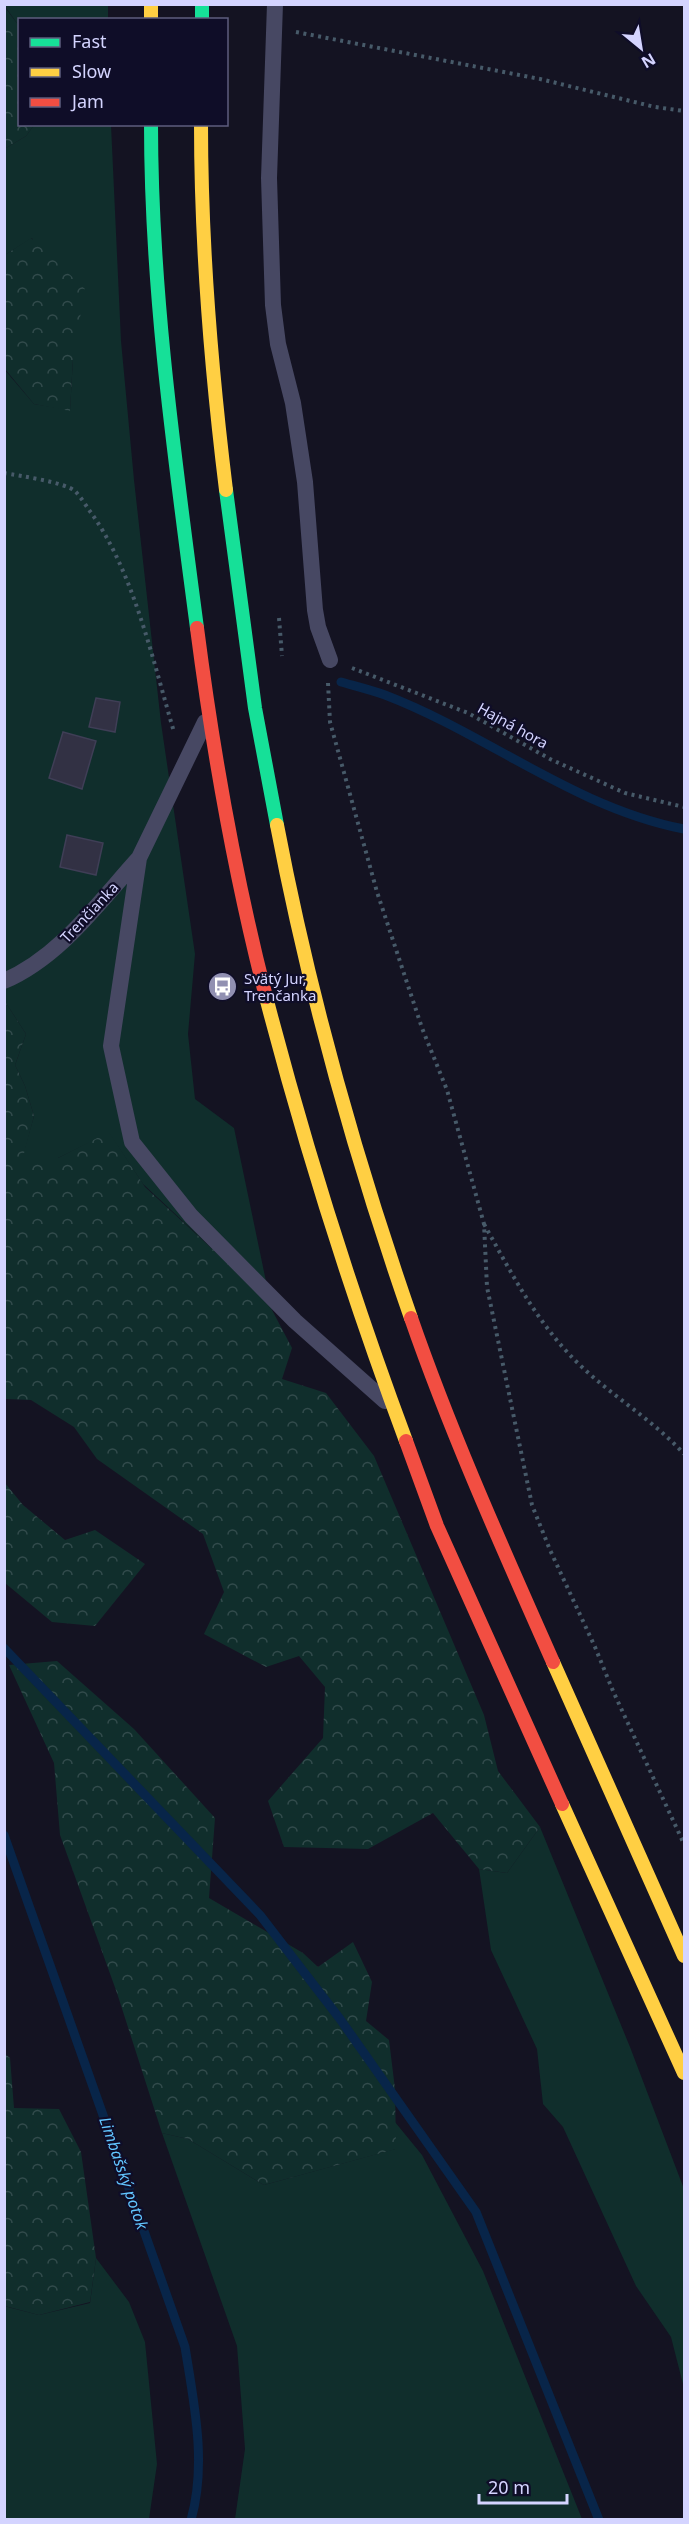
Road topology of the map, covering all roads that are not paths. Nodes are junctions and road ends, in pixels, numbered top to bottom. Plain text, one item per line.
1 (275, 4) edge
2 (151, 126) edge
3 (201, 126) edge
4 (330, 660) road end
5 (208, 716) junction
6 (139, 858) junction
7 (4, 981) edge
8 (393, 1408) junction
9 (684, 1956) edge
10 (684, 2073) edge

1 - 4 lane
2 - 5 main road
3 - 9 main road
5 - 6 lane
5 - 8 main road
6 - 7 lane, Trenčianka
6 - 8 lane
8 - 10 main road

